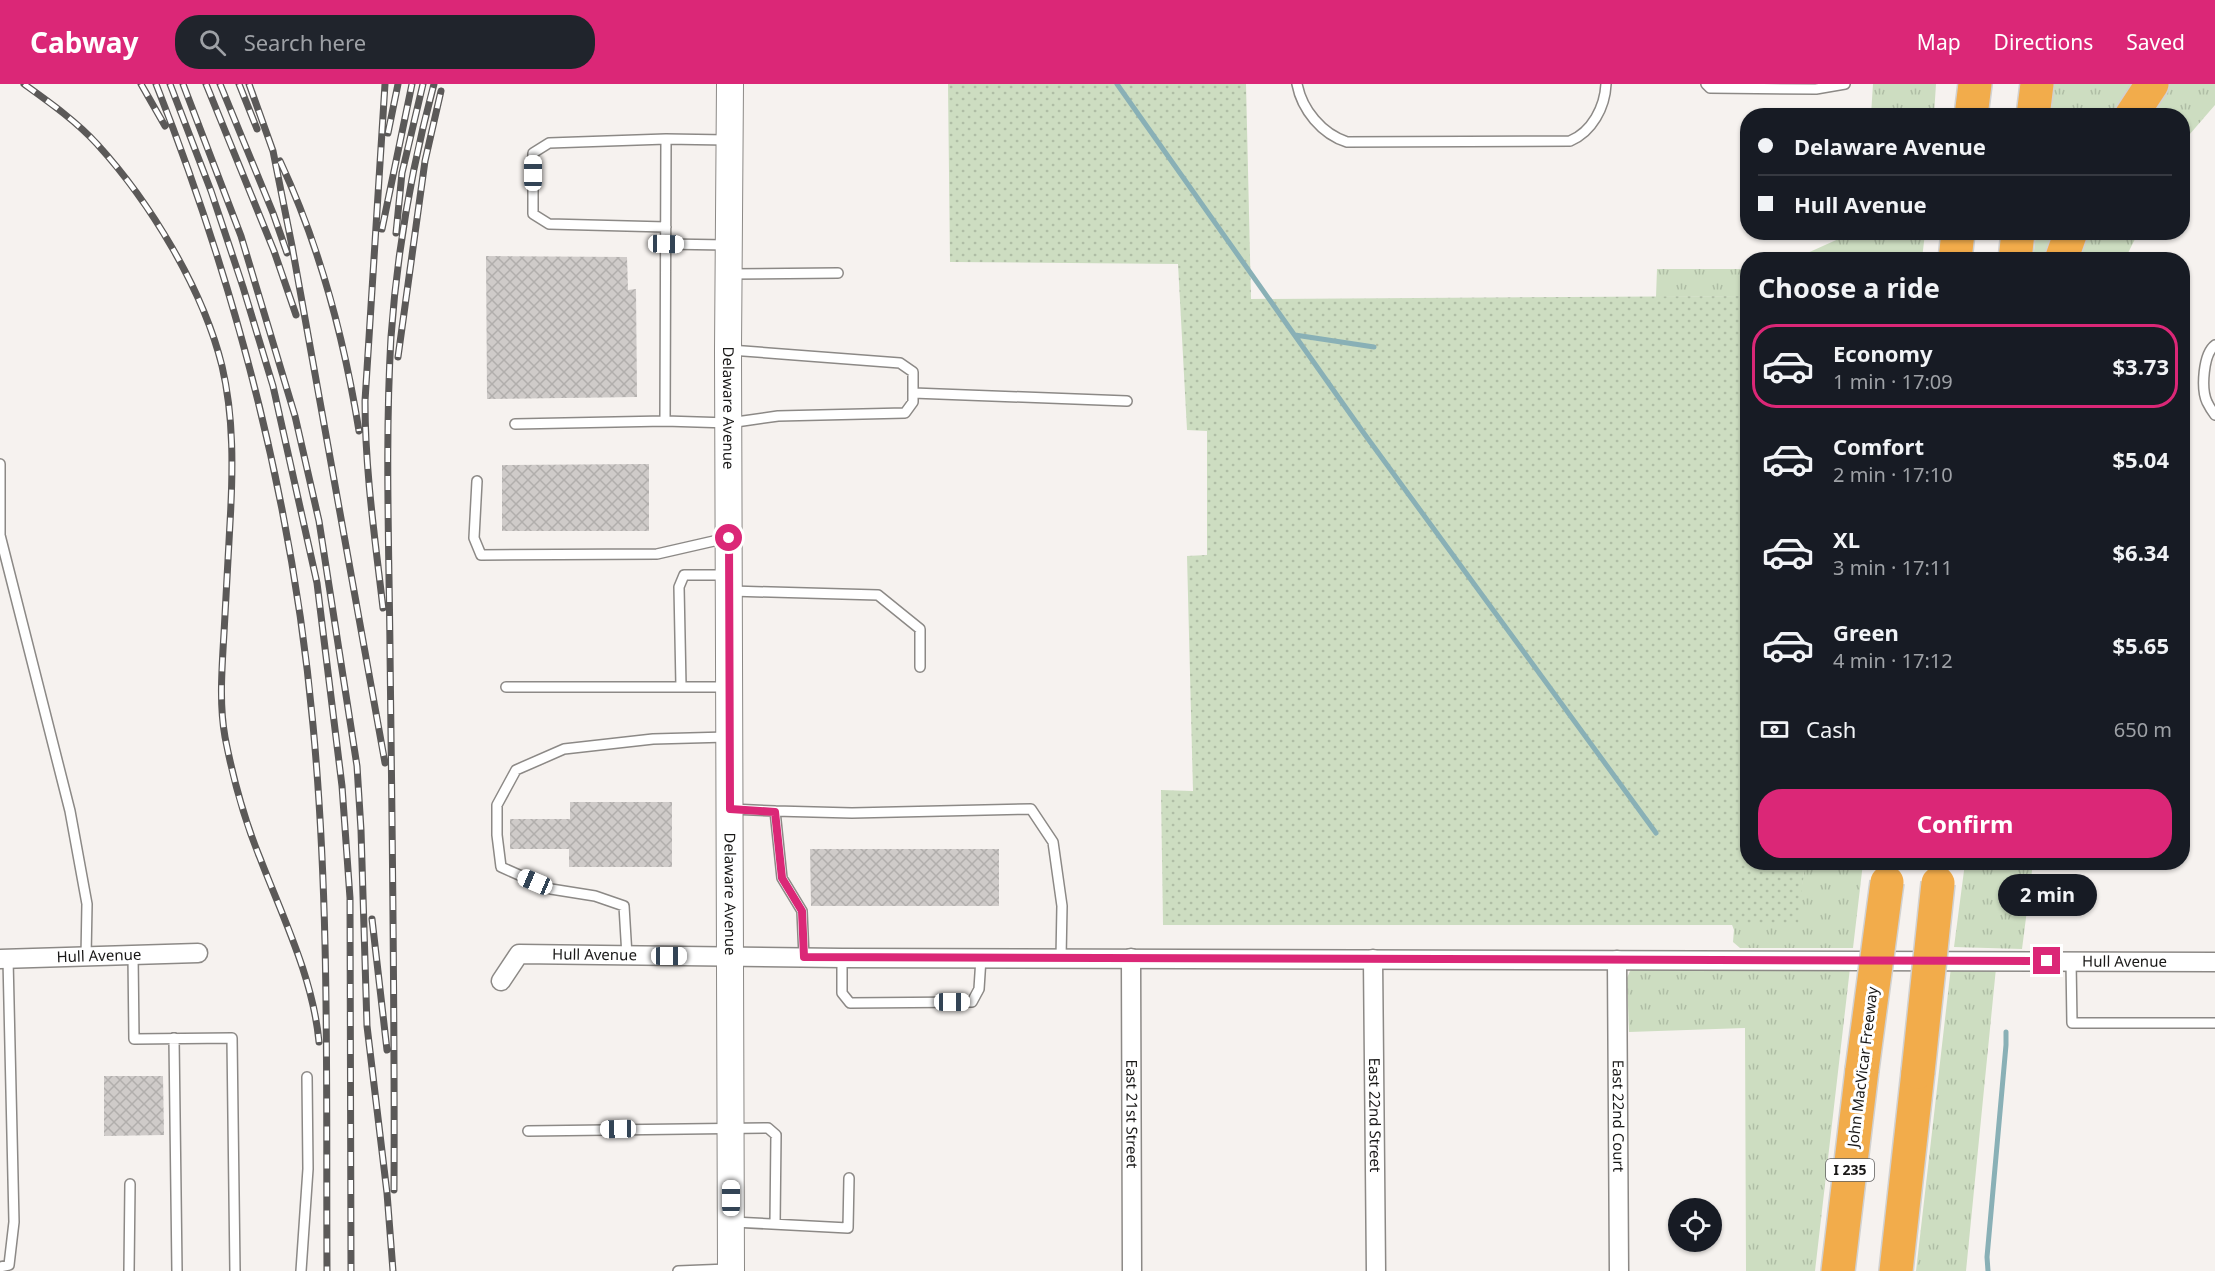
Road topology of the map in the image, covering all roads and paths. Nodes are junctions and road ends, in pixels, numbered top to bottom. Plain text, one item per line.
1 (730, 84) edge
2 (1297, 84) edge
3 (1606, 84) edge
4 (1706, 84) edge
5 (1845, 84) edge
6 (1955, 84) edge
7 (1975, 84) edge
8 (2037, 84) edge
9 (2152, 84) edge
10 (1956, 108) edge
11 (1972, 108) edge
12 (2034, 108) edge
13 (2136, 108) edge
14 (666, 139) junction
15 (730, 140) junction
16 (666, 227) junction
17 (666, 244) junction
18 (729, 245) junction
19 (838, 273) dead end
20 (729, 274) junction
21 (2215, 345) edge
22 (728, 350) junction
23 (913, 393) junction
24 (1127, 401) dead end
25 (2215, 415) edge
26 (665, 421) junction
27 (729, 423) junction
28 (515, 424) dead end
29 (0, 464) edge
30 (477, 480) dead end
31 (729, 538) junction
32 (729, 583) junction
33 (920, 667) dead end
34 (681, 686) junction
35 (506, 687) dead end
36 (729, 687) junction
37 (729, 737) junction
38 (730, 809) junction
39 (775, 812) junction
40 (1888, 872) edge
41 (1939, 873) edge
42 (198, 953) dead end
43 (133, 955) junction
44 (627, 956) junction
45 (86, 957) junction
46 (730, 957) junction
47 (804, 957) junction
48 (842, 958) junction
49 (981, 958) junction
50 (1061, 958) junction
51 (1131, 958) junction
52 (4, 959) edge
53 (1373, 959) junction
54 (1617, 960) junction
55 (2071, 961) junction
56 (2215, 962) edge
57 (501, 981) dead end
58 (2215, 1023) edge
59 (174, 1038) junction
60 (307, 1077) dead end
61 (731, 1127) junction
62 (528, 1131) dead end
63 (849, 1178) dead end
64 (130, 1184) dead end
65 (731, 1222) junction
66 (775, 1224) junction
67 (6, 1268) edge
68 (731, 1270) edge
69 (129, 1271) edge
70 (177, 1271) edge
71 (235, 1271) edge
72 (301, 1271) edge
73 (678, 1271) edge
74 (1132, 1271) edge
75 (1376, 1271) edge
76 (1619, 1271) edge
77 (1838, 1271) edge
78 (1896, 1271) edge

1 - 15 main road, Delaware Avenue
2 - 3 lane
4 - 5 lane
6 - 10 highway
7 - 11 highway
8 - 12 highway
9 - 13 highway
14 - 15 lane
14 - 16 lane
14 - 16 lane
15 - 18 main road, Delaware Avenue
16 - 17 lane
17 - 18 lane
17 - 26 lane
18 - 20 main road, Delaware Avenue
19 - 20 lane
20 - 22 main road, Delaware Avenue
21 - 25 lane
22 - 23 lane
22 - 27 main road, Delaware Avenue
23 - 24 lane
23 - 27 lane
26 - 27 lane
26 - 28 lane
27 - 31 main road, Delaware Avenue
29 - 45 lane
30 - 31 lane
31 - 32 main road, Delaware Avenue
32 - 33 lane
32 - 34 lane
32 - 36 main road, Delaware Avenue
34 - 35 lane
34 - 36 lane
36 - 37 main road, Delaware Avenue
37 - 38 main road, Delaware Avenue
37 - 44 lane
38 - 39 lane
38 - 46 main road, Delaware Avenue
39 - 47 lane
39 - 50 lane
40 - 77 highway, John MacVicar Freeway / I 235, bridge
41 - 78 highway, bridge
42 - 43 street, Hull Avenue
43 - 45 street, Hull Avenue
43 - 59 lane
44 - 46 street, Hull Avenue
44 - 57 street, Hull Avenue
45 - 52 street, Hull Avenue
46 - 47 street, Hull Avenue
46 - 61 main road, Delaware Avenue
47 - 48 street, Hull Avenue
48 - 49 street, Hull Avenue
48 - 49 lane
49 - 50 street, Hull Avenue
50 - 51 street, Hull Avenue
51 - 53 street, Hull Avenue
51 - 74 street, East 21st Street
52 - 67 lane
53 - 54 street, Hull Avenue
53 - 75 street, East 22nd Street
54 - 55 street, Hull Avenue
54 - 76 street, East 22nd Court
55 - 56 street, Hull Avenue
55 - 58 lane
59 - 70 lane
59 - 71 lane
60 - 72 lane
61 - 62 lane
61 - 65 main road, Delaware Avenue
61 - 66 lane
63 - 66 lane
64 - 69 lane
65 - 66 lane
65 - 68 main road, Delaware Avenue
68 - 73 lane

